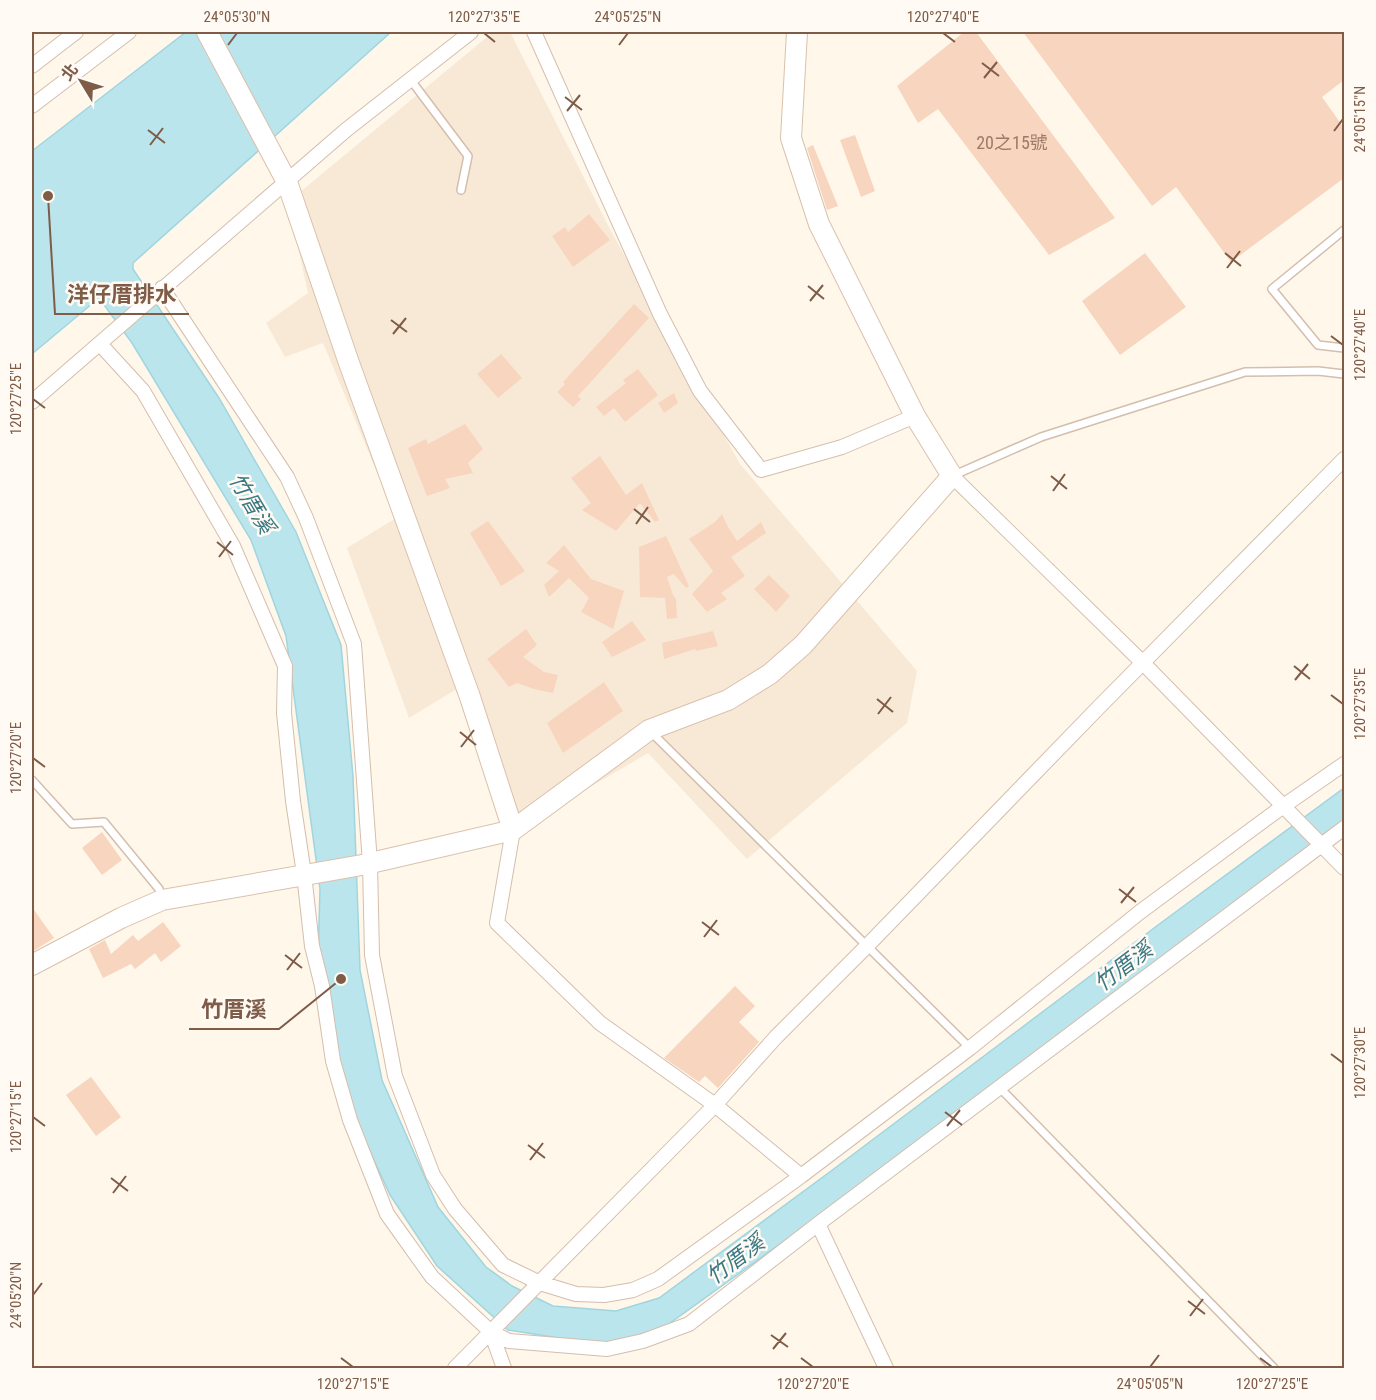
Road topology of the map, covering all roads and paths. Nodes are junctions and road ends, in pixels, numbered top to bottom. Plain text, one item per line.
1 (75, 32) edge
2 (129, 32) edge
3 (207, 32) edge
4 (471, 32) edge
5 (534, 32) edge
6 (797, 32) edge
7 (34, 59) edge
8 (410, 79) junction
9 (32, 106) edge
10 (287, 182) junction
11 (460, 190) dead end
12 (1344, 230) edge
13 (162, 288) junction
14 (100, 344) junction
15 (1344, 348) edge
16 (1344, 375) edge
17 (32, 402) edge
18 (915, 416) junction
19 (1344, 459) edge
20 (952, 476) junction
21 (1143, 663) junction
22 (649, 730) junction
23 (1344, 764) edge
24 (32, 780) edge
25 (1282, 807) junction
26 (1344, 828) edge
27 (513, 830) junction
28 (1322, 846) junction
29 (366, 864) junction
30 (1344, 868) edge
31 (304, 874) junction
32 (162, 900) junction
33 (867, 946) junction
34 (32, 965) edge
35 (970, 1048) junction
36 (999, 1087) junction
37 (716, 1105) junction
38 (801, 1176) junction
39 (818, 1224) junction
40 (540, 1283) junction
41 (491, 1332) junction
42 (454, 1368) edge
43 (504, 1368) edge
44 (886, 1368) edge
45 (1274, 1368) edge

1 - 7 street
2 - 9 street
3 - 10 street
4 - 8 street
5 - 18 street
6 - 18 street
8 - 10 street
8 - 11 lane
10 - 13 street
10 - 27 street
12 - 15 lane
13 - 14 street
13 - 29 street
14 - 17 street
14 - 31 street
16 - 20 lane
18 - 20 street
19 - 21 street
20 - 21 street
20 - 22 street
21 - 25 street
21 - 33 street
22 - 27 street
22 - 33 lane
23 - 25 street
24 - 32 lane
25 - 28 street
25 - 35 street
26 - 28 street
27 - 29 street
27 - 37 street
28 - 30 street
28 - 36 street
29 - 31 street
29 - 40 street
31 - 32 street
31 - 41 street
32 - 34 street
33 - 35 lane
33 - 37 street
35 - 38 street
36 - 39 street
36 - 45 lane
37 - 38 street
37 - 40 street
38 - 40 street
39 - 41 street
39 - 44 street
40 - 41 street
41 - 42 street
41 - 43 street

